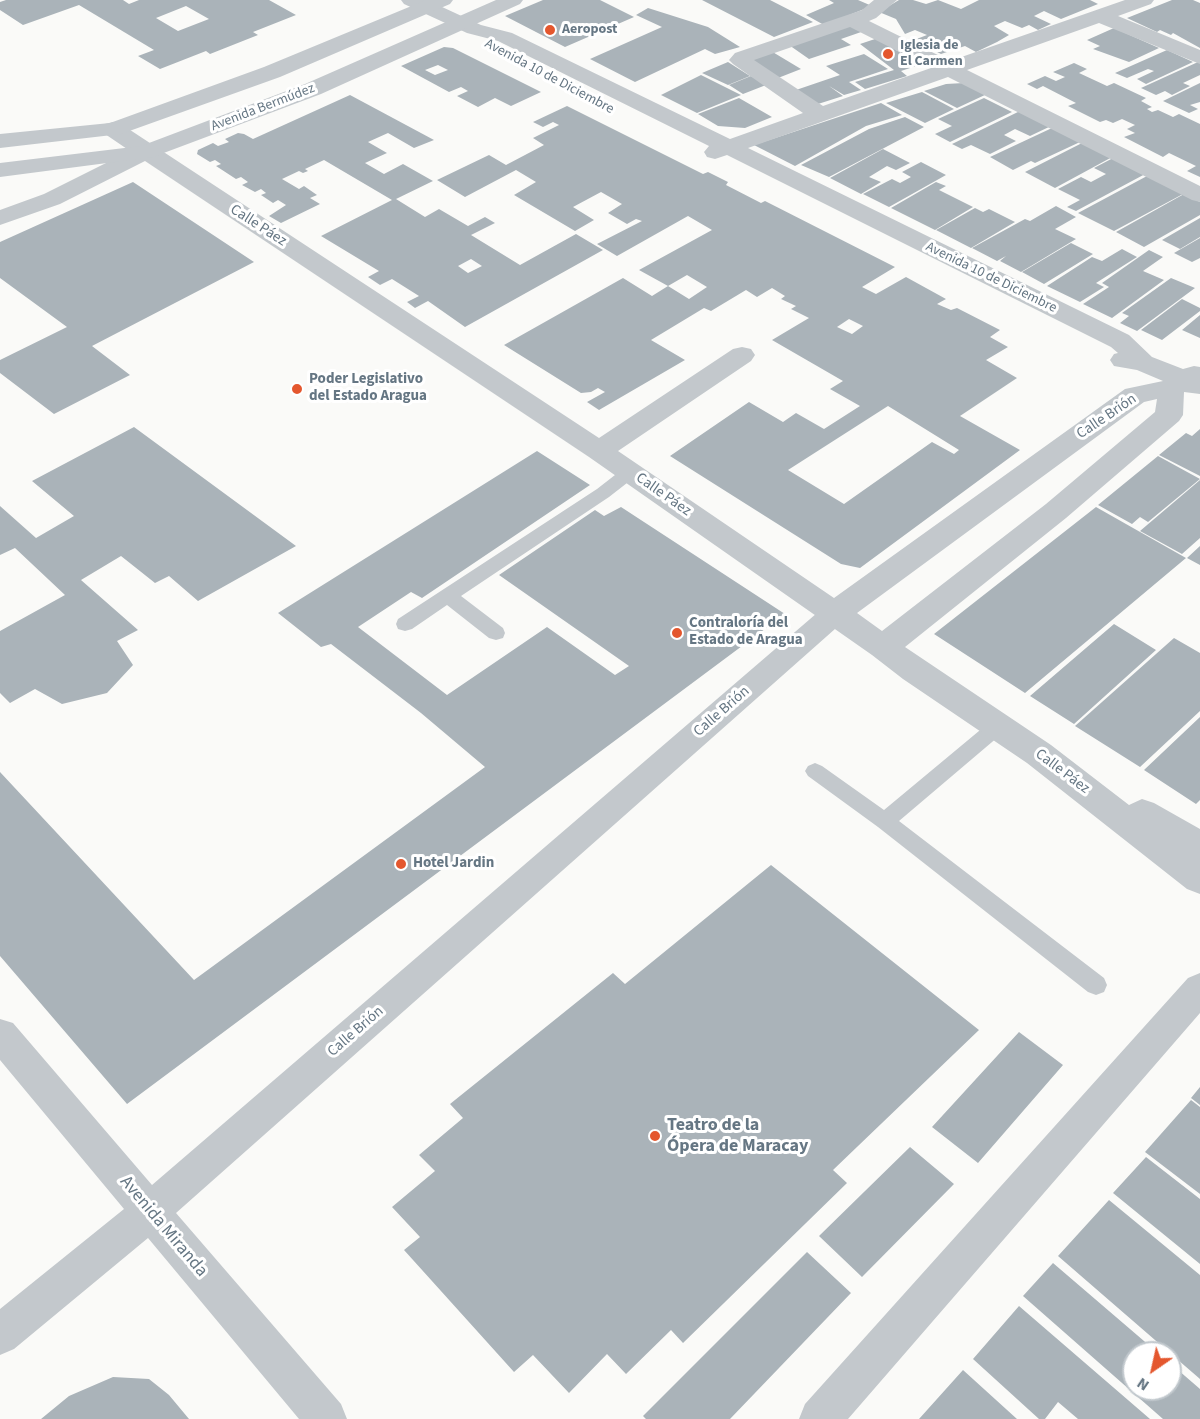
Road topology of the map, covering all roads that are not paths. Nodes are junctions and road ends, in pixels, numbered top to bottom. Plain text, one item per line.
1 (513, 0) edge
2 (887, 0) edge
3 (1144, 0) edge
4 (426, 2) edge
5 (1098, 15) junction
6 (851, 20) junction
7 (466, 26) junction
8 (1200, 58) edge
9 (950, 71) junction
10 (819, 114) junction
11 (113, 129) junction
12 (0, 141) edge
13 (145, 152) junction
14 (716, 152) junction
15 (0, 170) edge
16 (1200, 195) edge
17 (0, 218) edge
18 (742, 355) dead end
19 (1189, 381) edge
20 (599, 451) junction
21 (630, 472) junction
22 (1012, 485) junction
23 (1056, 511) junction
24 (447, 595) junction
25 (834, 614) junction
26 (405, 624) dead end
27 (496, 633) dead end
28 (883, 647) junction
29 (998, 726) junction
30 (1039, 754) junction
31 (815, 771) dead end
32 (885, 821) junction
33 (1200, 846) edge
34 (1200, 879) edge
35 (1096, 985) dead end
36 (1200, 988) edge
37 (0, 1034) edge
38 (150, 1212) junction
39 (0, 1335) edge
40 (326, 1419) edge
41 (820, 1419) edge

1 - 7 street, Avenida Bermúdez
2 - 6 street
3 - 5 street
4 - 7 street
4 - 11 street, Avenida Bermúdez
5 - 8 street
5 - 9 street
6 - 9 street
6 - 10 street
7 - 13 street, Avenida Bermúdez
7 - 14 street, Avenida 10 de Diciembre
9 - 10 street
9 - 16 street
10 - 14 street
11 - 12 street, Avenida Bermúdez
11 - 13 street, Calle Páez
13 - 15 street, Avenida Bermúdez
13 - 17 street
13 - 20 street, Calle Páez
14 - 19 street, Avenida 10 de Diciembre
18 - 20 street
19 - 22 street, Calle Brión
19 - 23 street
20 - 21 street, Calle Páez
21 - 24 lane
21 - 25 street, Calle Páez
22 - 23 street
22 - 25 street, Calle Brión
23 - 28 street
24 - 26 lane
24 - 27 lane
25 - 28 street, Calle Páez
25 - 38 street, Calle Brión
28 - 29 street, Calle Páez
29 - 30 street, Calle Páez
29 - 32 lane
30 - 33 street
30 - 34 street, Calle Páez
31 - 32 lane
32 - 35 lane
36 - 41 street
37 - 38 street, Avenida Miranda
38 - 39 street, Calle Brión
38 - 40 street, Avenida Miranda

